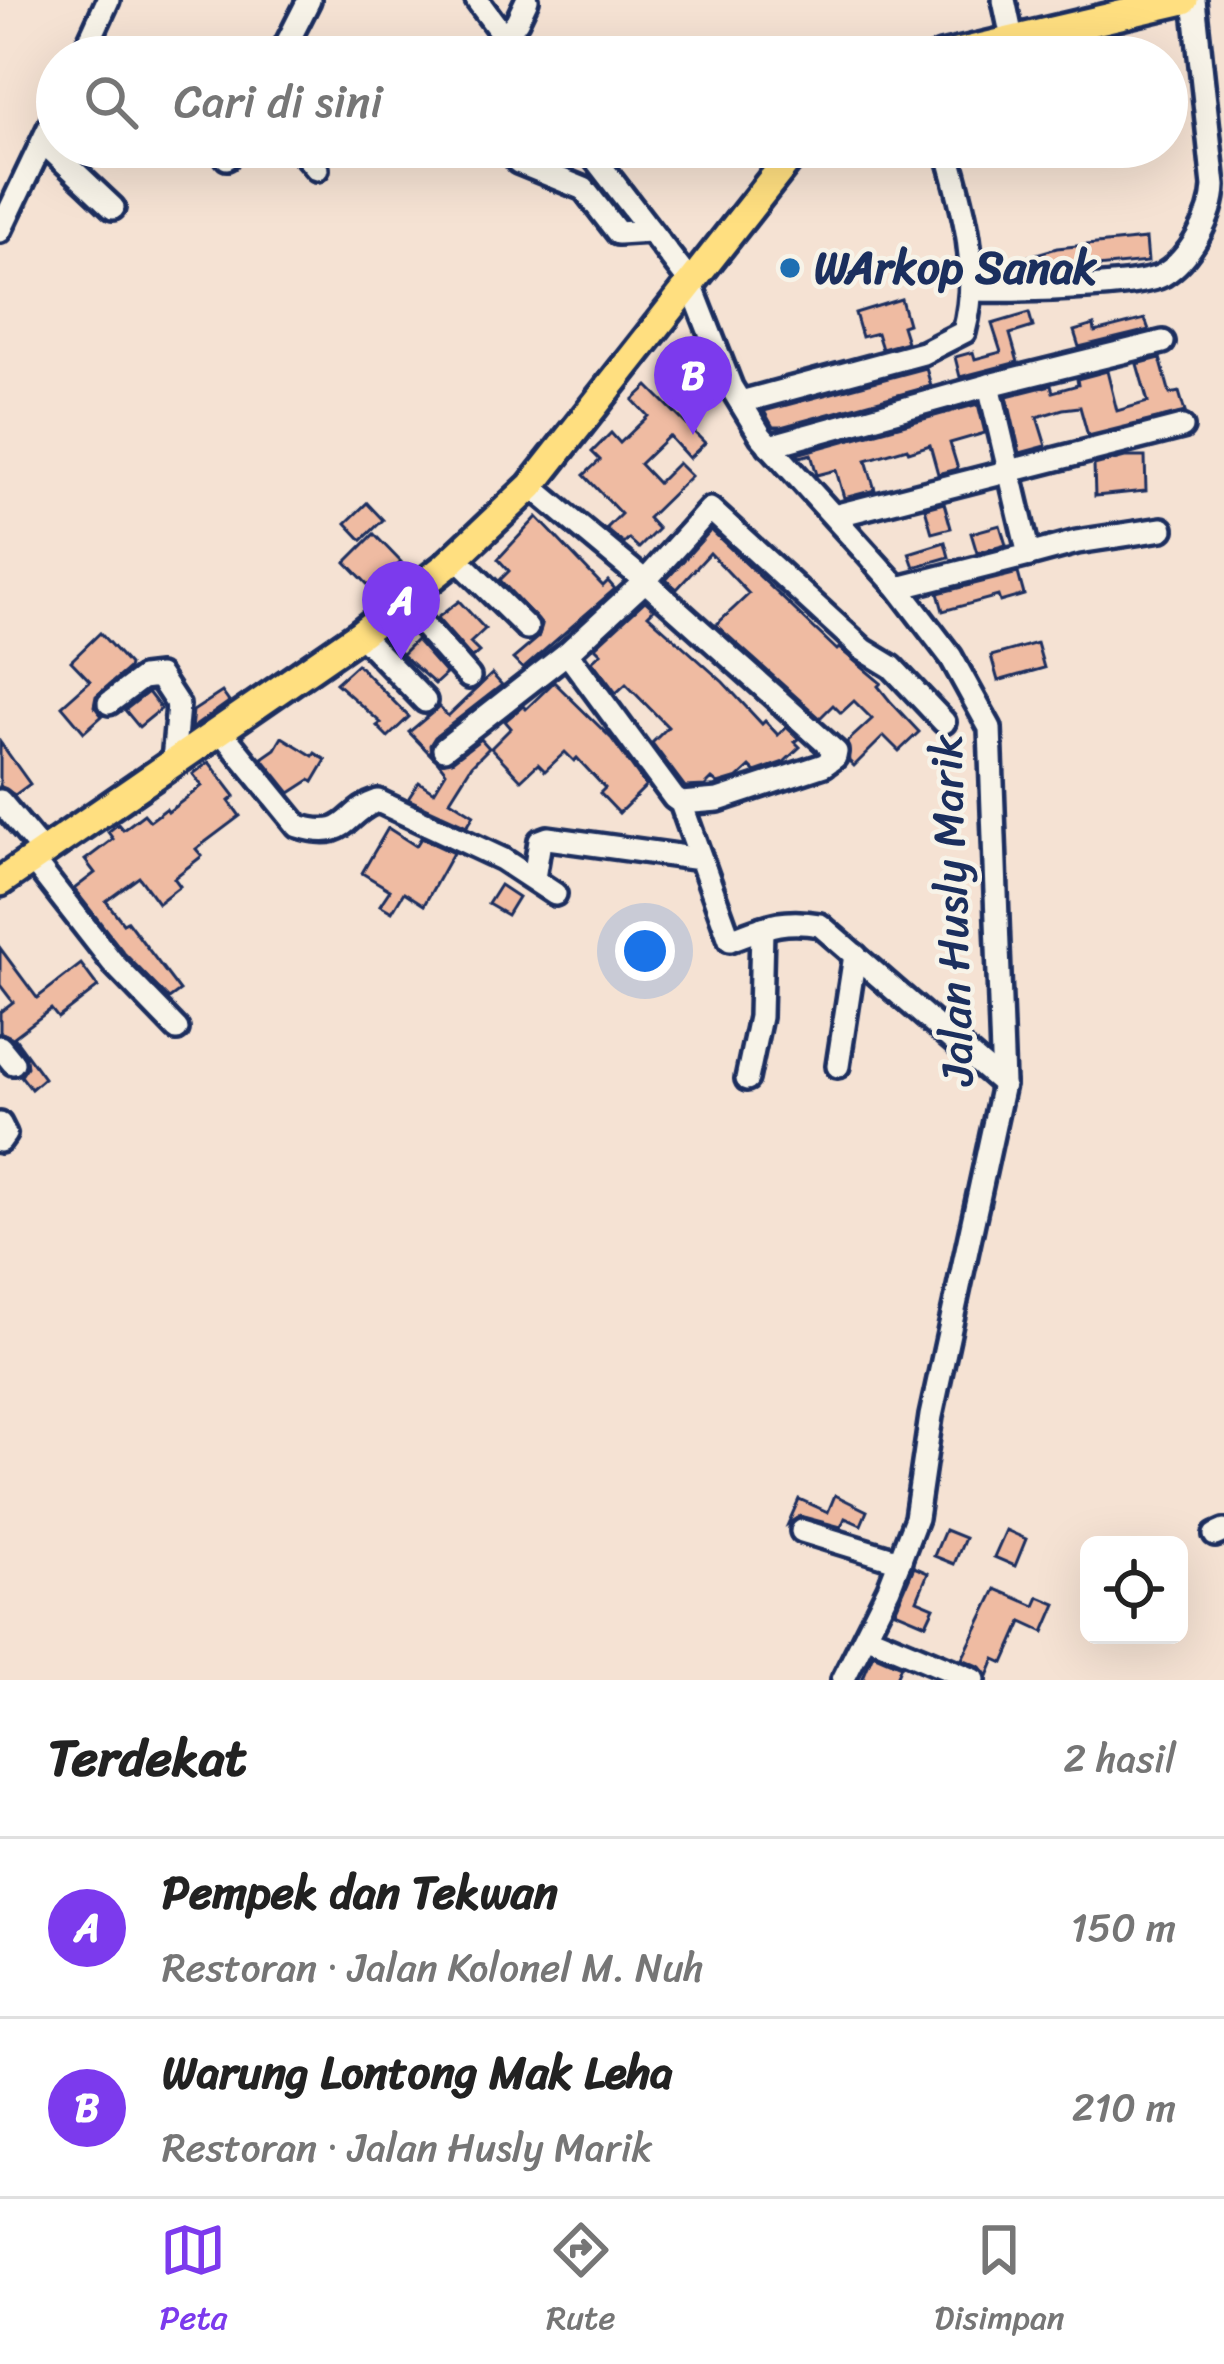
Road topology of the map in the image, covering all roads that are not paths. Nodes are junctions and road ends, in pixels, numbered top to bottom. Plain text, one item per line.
1 (108, 0) edge
2 (309, 0) edge
3 (476, 0) edge
4 (527, 0) edge
5 (1004, 0) edge
6 (1184, 0) edge
7 (1194, 0) edge
8 (92, 36) edge
9 (291, 36) edge
10 (503, 36) edge
11 (505, 36) edge
12 (1012, 36) edge
13 (1021, 36) edge
14 (36, 155) edge
15 (70, 168) edge
16 (533, 168) edge
17 (602, 168) edge
18 (782, 168) edge
19 (952, 168) edge
20 (112, 208) dead end
21 (3, 218) edge
22 (650, 231) junction
23 (690, 282) junction
24 (974, 290) junction
25 (1163, 342) dead end
26 (989, 385) junction
27 (740, 402) junction
28 (1182, 427) dead end
29 (769, 446) junction
30 (1011, 469) junction
31 (531, 486) junction
32 (834, 515) junction
33 (1162, 529) dead end
34 (1029, 555) junction
35 (455, 557) junction
36 (645, 581) junction
37 (898, 588) junction
38 (403, 603) junction
39 (526, 628) dead end
40 (361, 634) junction
41 (567, 652) junction
42 (469, 677) dead end
43 (425, 701) dead end
44 (109, 703) dead end
45 (944, 722) dead end
46 (219, 729) junction
47 (444, 749) dead end
48 (172, 761) junction
49 (0, 801) edge
50 (682, 803) junction
51 (37, 855) junction
52 (700, 860) junction
53 (534, 878) junction
54 (0, 882) edge
55 (555, 894) dead end
56 (762, 928) junction
57 (855, 955) junction
58 (178, 1029) dead end
59 (838, 1066) dead end
60 (747, 1079) dead end
61 (1003, 1084) junction
62 (0, 1124) edge
63 (0, 1141) edge
64 (802, 1531) dead end
65 (900, 1561) junction
66 (866, 1635) junction
67 (843, 1680) edge
68 (974, 1680) edge

1 - 8 street
2 - 9 street
3 - 10 street
4 - 11 street
5 - 12 street
6 - 13 main road
7 - 24 street
14 - 21 street
15 - 20 street
16 - 22 street
17 - 22 street, Jalan Husly Marik
18 - 23 main road
19 - 24 street
22 - 23 street, Jalan Husly Marik
23 - 27 street, Jalan Husly Marik
23 - 31 main road
24 - 27 street
25 - 26 street
26 - 29 street
26 - 30 street
27 - 29 street, Jalan Husly Marik
28 - 30 street
29 - 32 street, Jalan Husly Marik
30 - 32 street
30 - 34 street
31 - 35 main road
31 - 36 street
32 - 37 street, Jalan Husly Marik
33 - 34 street
34 - 37 street
35 - 38 main road
35 - 39 street
36 - 41 street
36 - 45 street
36 - 50 street
37 - 61 street, Jalan Husly Marik
38 - 40 main road
38 - 42 street
40 - 43 street
40 - 46 main road
41 - 47 street
41 - 50 street
44 - 48 street
46 - 48 main road
46 - 53 street
48 - 51 main road
49 - 51 street
50 - 52 street
51 - 54 main road
51 - 58 street
52 - 53 street
52 - 56 street
53 - 55 street
56 - 57 street
56 - 60 street
57 - 59 street
57 - 61 street
61 - 65 street, Jalan Husly Marik
62 - 63 street
64 - 65 street
65 - 66 street, Jalan Husly Marik
66 - 67 street, Jalan Husly Marik
66 - 68 street

